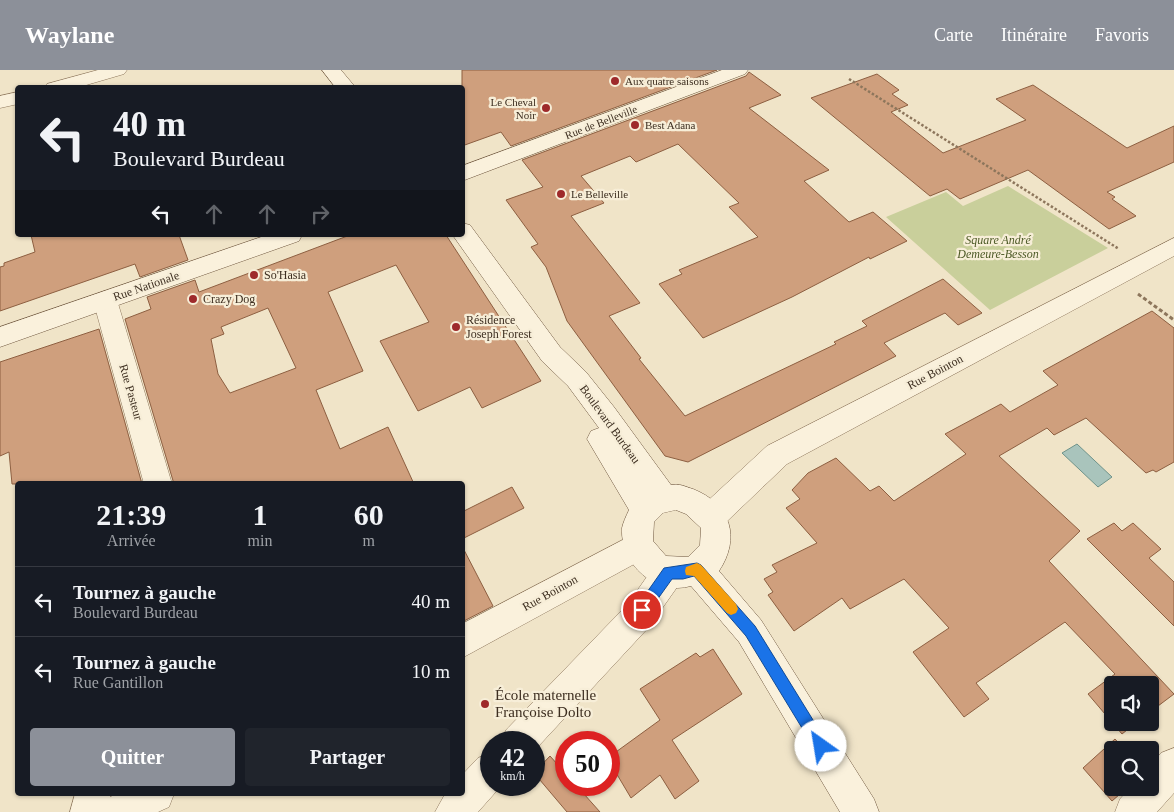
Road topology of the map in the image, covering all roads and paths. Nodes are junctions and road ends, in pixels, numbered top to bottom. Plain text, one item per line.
1 (118, 70) edge
2 (330, 70) edge
3 (739, 70) edge
4 (849, 79) dead end
5 (65, 85) edge
6 (344, 85) edge
7 (15, 99) edge
8 (0, 102) edge
9 (465, 173) edge
10 (465, 235) edge
11 (285, 237) edge
12 (1174, 246) edge
13 (1141, 263) junction
14 (1116, 277) junction
15 (105, 300) junction
16 (1174, 320) edge
17 (0, 337) edge
18 (157, 481) edge
19 (654, 504) junction
20 (711, 517) junction
21 (638, 546) junction
22 (683, 571) junction
23 (465, 640) edge
24 (528, 731) edge
25 (1174, 766) edge
26 (480, 783) edge
27 (92, 796) edge
28 (152, 796) edge
29 (88, 812) edge
30 (119, 812) edge
31 (453, 812) edge
32 (862, 812) edge
33 (1133, 812) edge

1 - 5 main road
2 - 6 main road
3 - 9 main road, Rue de Belleville
4 - 13 path
7 - 8 main road
10 - 19 main road, Boulevard Burdeau
11 - 15 main road, Rue Nationale
12 - 13 main road, Rue Bointon
13 - 14 main road, Rue Bointon
14 - 16 path
14 - 20 main road, Rue Bointon
15 - 17 main road, Rue Nationale
15 - 18 main road, Rue Pasteur
19 - 20 main road
19 - 21 main road
20 - 22 main road
21 - 22 main road
21 - 23 main road, Rue Bointon
22 - 24 main road
22 - 32 main road
25 - 33 main road
26 - 31 main road
27 - 29 main road
28 - 30 main road

